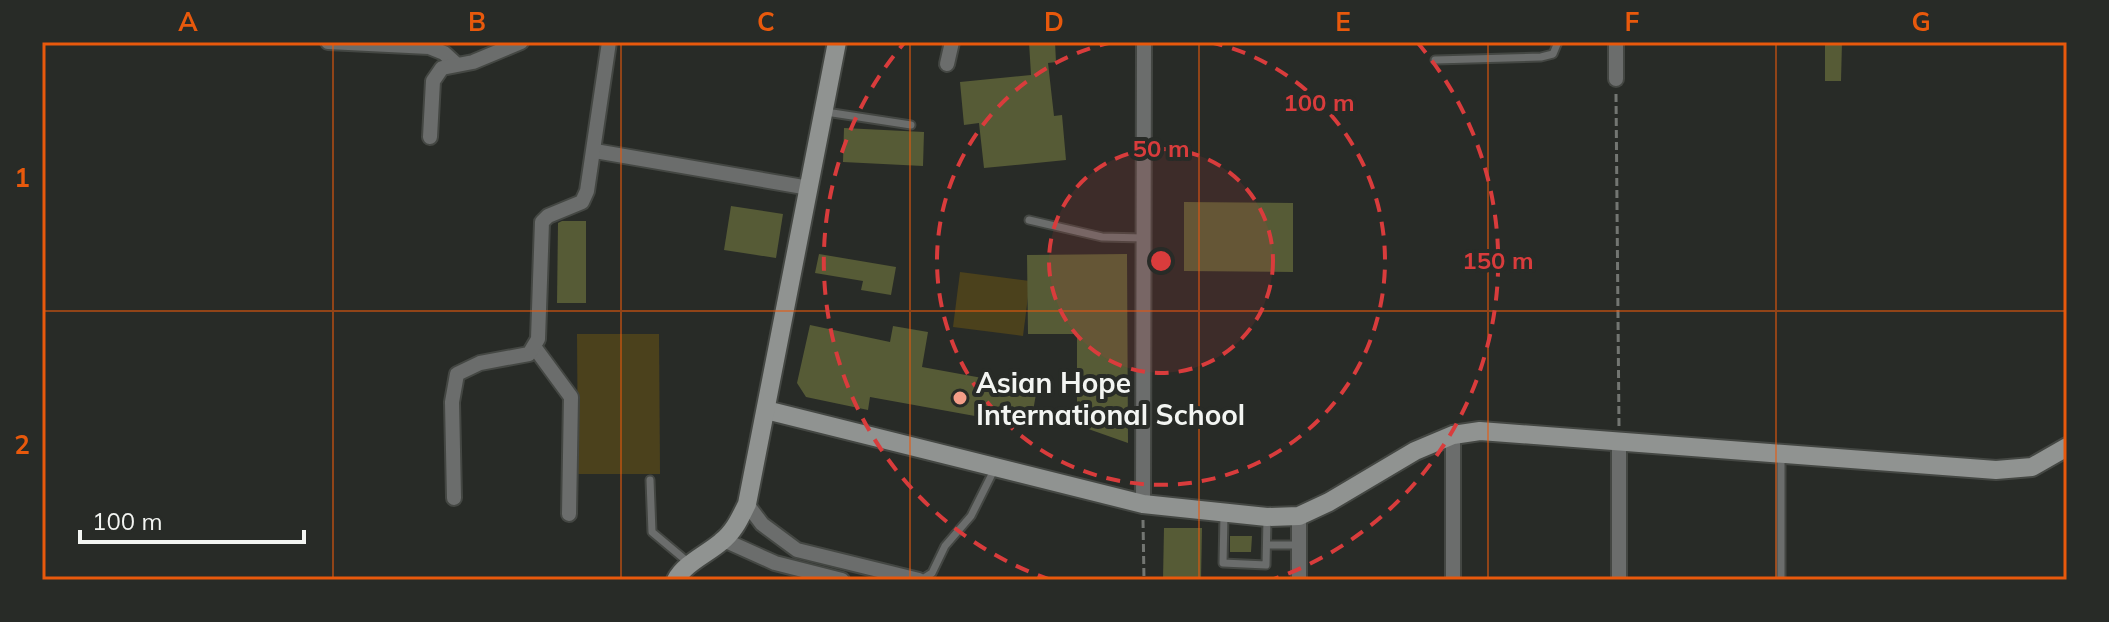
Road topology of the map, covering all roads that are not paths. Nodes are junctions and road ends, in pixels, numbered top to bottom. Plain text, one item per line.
1 (328, 42) edge
2 (521, 42) edge
3 (609, 42) edge
4 (837, 42) edge
5 (952, 42) edge
6 (1144, 42) edge
7 (1558, 42) edge
8 (1616, 42) edge
9 (1435, 60) dead end
10 (456, 64) junction
11 (947, 64) dead end
12 (1616, 79) road end
13 (824, 112) junction
14 (911, 125) dead end
15 (430, 137) dead end
16 (595, 151) junction
17 (809, 188) junction
18 (1029, 220) dead end
19 (1144, 238) junction
20 (535, 348) junction
21 (766, 410) junction
22 (1453, 435) junction
23 (1619, 443) junction
24 (2067, 447) edge
25 (1781, 454) junction
26 (995, 467) junction
27 (650, 480) dead end
28 (454, 498) dead end
29 (747, 504) junction
30 (1143, 504) junction
31 (569, 514) dead end
32 (1224, 515) junction
33 (1299, 516) junction
34 (1267, 517) junction
35 (724, 540) junction
36 (1267, 545) junction
37 (1299, 545) junction
38 (797, 550) junction
39 (691, 564) junction
40 (791, 573) edge
41 (676, 580) edge
42 (842, 580) edge
43 (920, 580) edge
44 (1299, 580) edge
45 (1453, 580) edge
46 (1619, 580) edge
47 (1781, 580) edge

1 - 10 street
2 - 10 street
3 - 16 street
4 - 13 street
5 - 11 street
6 - 19 street
7 - 9 lane
8 - 12 street
10 - 15 street
13 - 14 lane
13 - 17 street
16 - 17 street
16 - 20 street
17 - 21 street
18 - 19 lane
19 - 30 street
20 - 28 street
20 - 31 street
21 - 26 street
21 - 29 street
22 - 23 street
22 - 33 street
22 - 45 street
23 - 25 street
23 - 46 street
24 - 25 street
25 - 47 lane
26 - 30 street
26 - 43 lane
27 - 39 lane
29 - 35 street
29 - 38 street
30 - 32 street
32 - 34 street
32 - 36 lane
33 - 34 street
33 - 37 street
34 - 36 lane
35 - 39 street
35 - 40 street
36 - 37 lane
37 - 44 street
38 - 40 street
38 - 43 street
39 - 41 street
40 - 42 street

